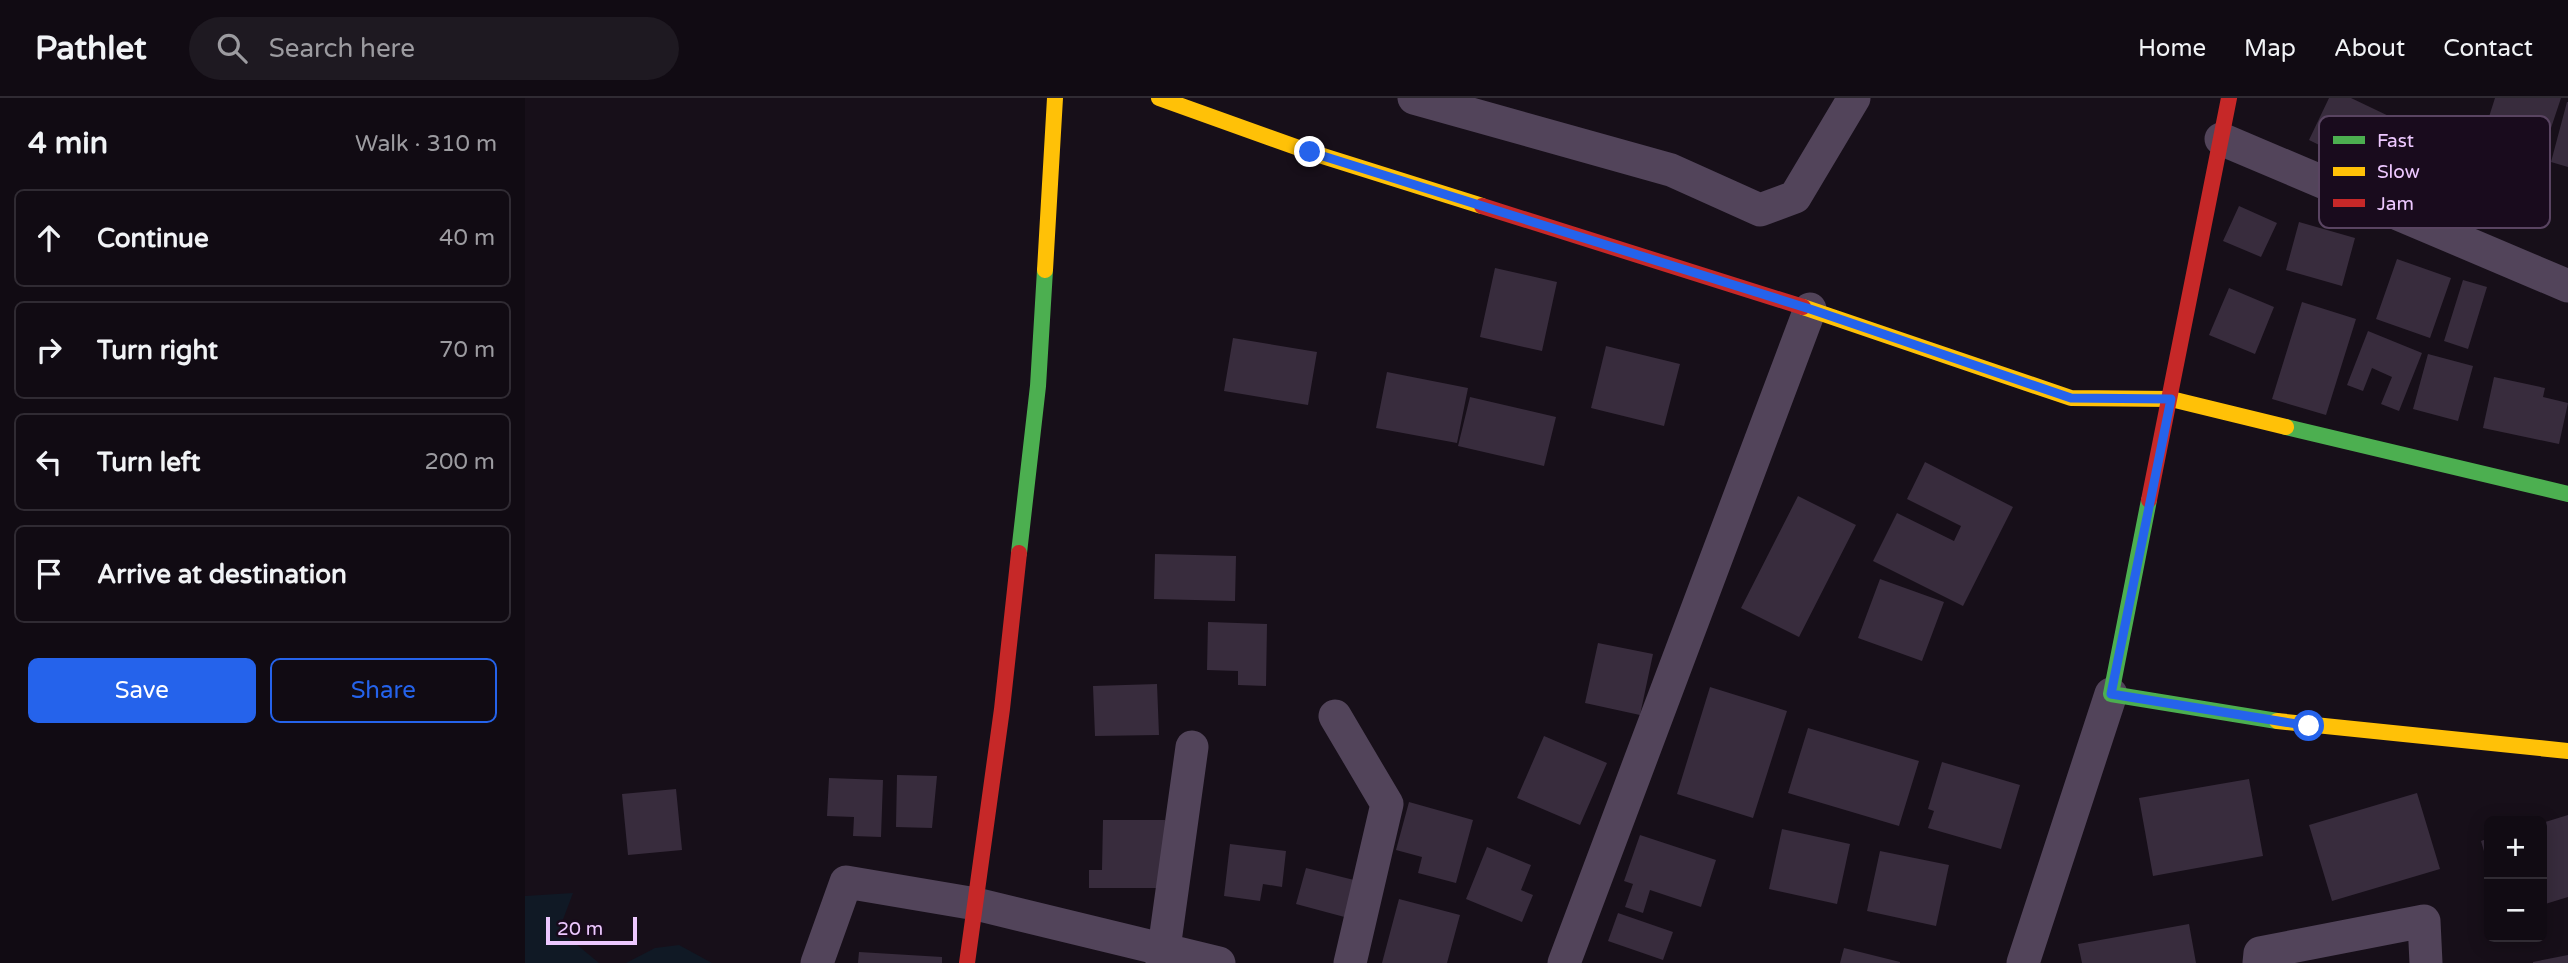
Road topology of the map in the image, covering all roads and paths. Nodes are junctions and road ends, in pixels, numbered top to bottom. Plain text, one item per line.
1 (1055, 98) edge
2 (1159, 98) edge
3 (1414, 98) edge
4 (1854, 98) edge
5 (2229, 98) edge
6 (2221, 139) junction
7 (2319, 181) edge
8 (2431, 228) edge
9 (2568, 286) edge
10 (1810, 309) junction
11 (2171, 399) junction
12 (2568, 494) edge
13 (2111, 694) junction
14 (1335, 716) dead end
15 (1192, 747) dead end
16 (2568, 751) edge
17 (975, 904) junction
18 (1163, 956) edge
19 (817, 963) edge
20 (967, 963) edge
21 (1220, 963) edge
22 (1350, 963) edge
23 (1564, 963) edge
24 (2022, 963) edge
25 (2259, 963) edge
26 (2426, 963) edge

1 - 17 street
2 - 10 street
3 - 4 street
5 - 6 street
6 - 7 street
6 - 11 street
8 - 9 street
10 - 11 street
10 - 23 street
11 - 12 street
11 - 13 street
13 - 16 street
13 - 24 street
14 - 22 street
15 - 18 street
17 - 18 street
17 - 19 street
17 - 20 street
18 - 21 street
25 - 26 street

